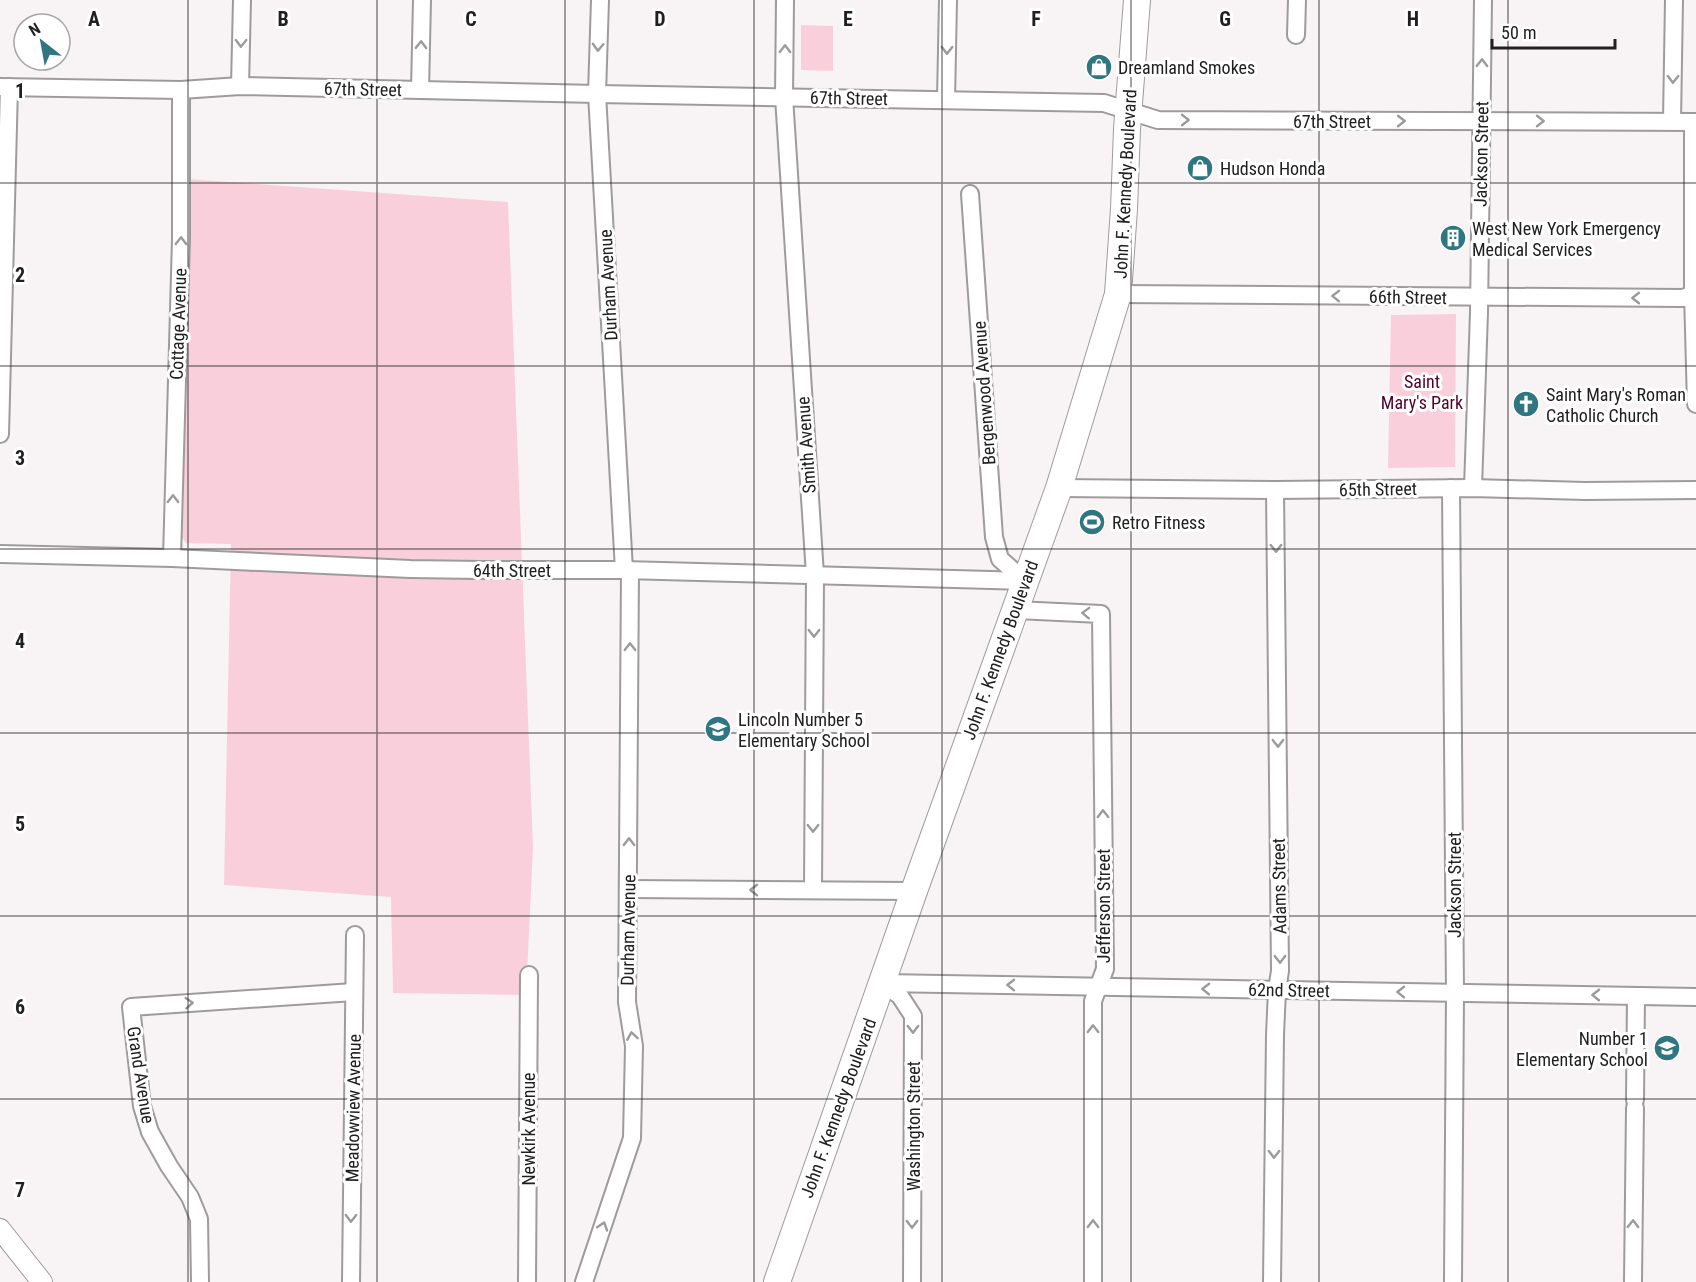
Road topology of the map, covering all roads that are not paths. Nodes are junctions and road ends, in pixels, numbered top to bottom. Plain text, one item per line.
1 (242, 0) edge
2 (422, 0) edge
3 (600, 0) edge
4 (785, 0) edge
5 (948, 0) edge
6 (1137, 0) edge
7 (1297, 0) edge
8 (1484, 0) edge
9 (1674, 0) edge
10 (1296, 34) dead end
11 (240, 86) junction
12 (5, 87) edge
13 (181, 90) junction
14 (420, 90) junction
15 (597, 94) junction
16 (784, 97) junction
17 (946, 100) junction
18 (1128, 110) junction
19 (1481, 121) junction
20 (1672, 121) junction
21 (1695, 122) edge
22 (969, 194) dead end
23 (1695, 292) edge
24 (1118, 294) junction
25 (1479, 297) junction
26 (1696, 404) edge
27 (0, 434) edge
28 (1059, 488) junction
29 (1451, 488) junction
30 (1473, 488) junction
31 (1275, 490) junction
32 (1696, 490) edge
33 (0, 554) edge
34 (172, 558) junction
35 (627, 570) junction
36 (815, 575) junction
37 (1025, 581) junction
38 (1015, 610) junction
39 (628, 890) junction
40 (813, 890) junction
41 (914, 891) junction
42 (355, 935) dead end
43 (529, 975) dead end
44 (882, 983) junction
45 (1100, 987) junction
46 (1277, 990) junction
47 (354, 992) junction
48 (1455, 993) junction
49 (1636, 996) junction
50 (1696, 997) edge
51 (0, 1229) edge
52 (42, 1282) edge
53 (200, 1282) edge
54 (351, 1282) edge
55 (527, 1282) edge
56 (584, 1282) edge
57 (777, 1282) edge
58 (912, 1282) edge
59 (1093, 1282) edge
60 (1272, 1282) edge
61 (1453, 1282) edge
62 (1633, 1282) edge

1 -> 11 street
14 -> 2 street
3 -> 15 street, Durham Avenue
16 -> 4 street, Smith Avenue
5 -> 17 street
6 - 18 main road, John F. Kennedy Boulevard
7 - 10 street
19 -> 8 street, Jackson Street
9 -> 20 street
11 - 13 street, 67th Street
11 - 14 street, 67th Street
12 - 13 street, 67th Street
12 - 27 street
34 -> 13 street, Cottage Avenue
14 - 15 street, 67th Street
15 - 16 street, 67th Street
15 - 35 street, Durham Avenue
16 - 17 street, 67th Street
16 - 36 street, Smith Avenue
17 - 18 street, 67th Street
18 -> 19 street, 67th Street
18 - 24 main road, John F. Kennedy Boulevard
19 -> 20 street, 67th Street
19 - 25 street, Jackson Street
20 - 21 street, 67th Street
21 - 23 street
22 - 37 street, Bergenwood Avenue
23 -> 25 street, 66th Street
23 - 26 street
25 -> 24 street, 66th Street
24 - 28 main road, John F. Kennedy Boulevard
25 - 30 street, Jackson Street
28 - 31 street, 65th Street
28 - 37 main road, John F. Kennedy Boulevard
29 - 30 street, 65th Street
29 - 31 street, 65th Street
29 - 48 street, Jackson Street
30 - 32 street, 65th Street
31 -> 46 street, Adams Street
33 - 34 street, 64th Street
34 - 35 street, 64th Street
35 - 36 street, 64th Street
39 -> 35 street, Durham Avenue
36 - 37 street, 64th Street
36 -> 40 street, Smith Avenue
37 - 38 main road, John F. Kennedy Boulevard
38 - 41 main road, John F. Kennedy Boulevard
45 -> 38 street, Jefferson Street
40 -> 39 street
56 -> 39 street, Durham Avenue
40 - 41 street
41 - 44 main road, John F. Kennedy Boulevard
42 - 47 street, Meadowview Avenue
43 - 55 street, Newkirk Avenue
45 -> 44 street, 62nd Street
44 - 57 main road, John F. Kennedy Boulevard
44 -> 58 street, Washington Street
46 -> 45 street, 62nd Street
59 -> 45 street, Jefferson Street
48 -> 46 street, 62nd Street
46 -> 60 street, Adams Street
53 -> 47 street, Grand Avenue
47 -> 54 street, Meadowview Avenue
49 -> 48 street, 62nd Street
48 - 61 street, Jackson Street
49 - 50 street, 62nd Street
62 -> 49 street
51 - 52 street

